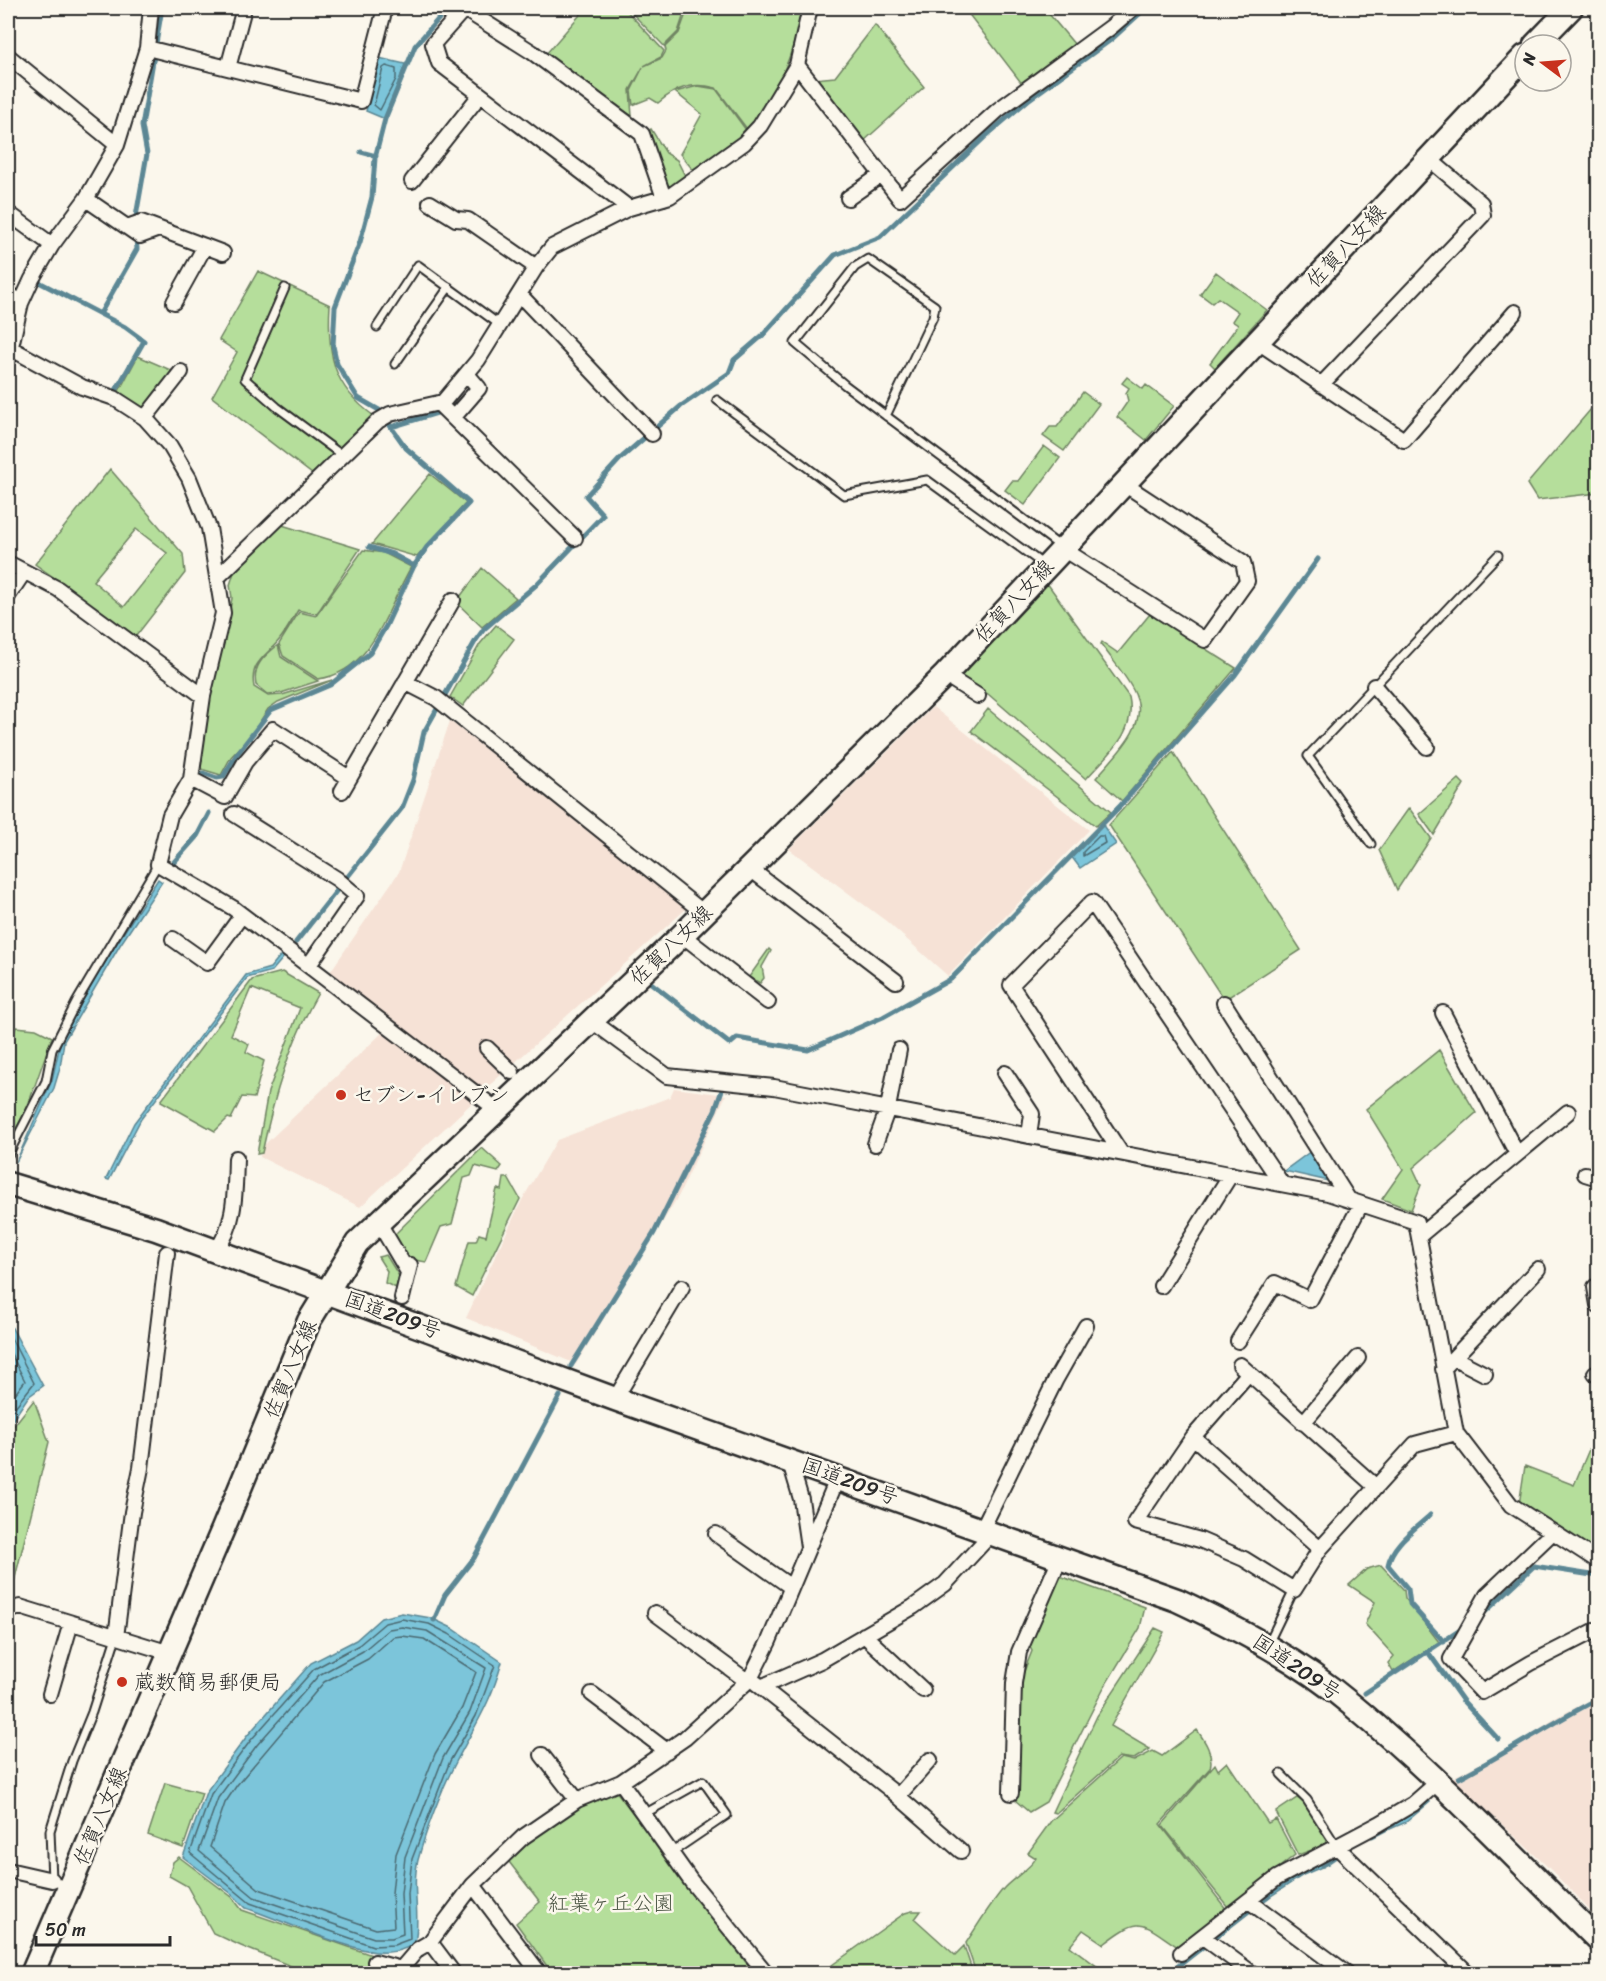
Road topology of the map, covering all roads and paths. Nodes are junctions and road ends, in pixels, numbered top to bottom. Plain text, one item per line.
1 (151, 8) edge
2 (244, 8) edge
3 (385, 8) edge
4 (464, 8) edge
5 (810, 8) edge
6 (1133, 8) edge
7 (1571, 8) edge
8 (1547, 33) edge
9 (147, 48) junction
10 (8, 56) edge
11 (797, 65) junction
12 (228, 68) junction
13 (1513, 69) edge
14 (480, 94) junction
15 (117, 145) junction
16 (1428, 158) junction
17 (881, 175) junction
18 (412, 181) dead end
19 (664, 198) junction
20 (848, 198) dead end
21 (86, 199) junction
22 (430, 203) dead end
23 (629, 208) junction
24 (8, 213) edge
25 (52, 244) junction
26 (205, 246) junction
27 (223, 253) dead end
28 (536, 267) junction
29 (449, 287) junction
30 (285, 288) dead end
31 (8, 293) edge
32 (520, 295) junction
33 (174, 302) dead end
34 (21, 303) junction
35 (1515, 312) dead end
36 (500, 325) junction
37 (377, 327) dead end
38 (1258, 342) junction
39 (10, 354) edge
40 (395, 364) dead end
41 (182, 372) dead end
42 (467, 374) junction
43 (1321, 385) junction
44 (717, 400) dead end
45 (438, 403) junction
46 (886, 416) junction
47 (145, 418) junction
48 (453, 418) junction
49 (652, 434) dead end
50 (343, 456) junction
51 (1124, 484) junction
52 (575, 538) dead end
53 (1063, 549) junction
54 (1498, 555) dead end
55 (8, 563) edge
56 (1046, 566) junction
57 (24, 572) junction
58 (218, 577) junction
59 (8, 596) edge
60 (453, 600) dead end
61 (945, 675) junction
62 (405, 682) junction
63 (1374, 686) junction
64 (203, 696) junction
65 (978, 696) dead end
66 (1427, 747) dead end
67 (192, 779) junction
68 (234, 814) dead end
69 (1371, 844) dead end
70 (158, 864) junction
71 (749, 868) junction
72 (704, 913) junction
73 (242, 915) junction
74 (682, 935) junction
75 (173, 939) dead end
76 (309, 965) junction
77 (896, 981) dead end
78 (768, 1002) dead end
79 (1224, 1003) dead end
80 (1443, 1013) dead end
81 (592, 1022) junction
82 (487, 1048) dead end
83 (899, 1050) dead end
84 (512, 1072) dead end
85 (1005, 1073) dead end
86 (888, 1108) junction
87 (496, 1109) junction
88 (1568, 1112) dead end
89 (1029, 1136) junction
90 (875, 1144) dead end
91 (1121, 1153) junction
92 (1517, 1154) junction
93 (8, 1155) edge
94 (236, 1158) dead end
95 (1231, 1174) junction
96 (1585, 1174) dead end
97 (1599, 1178) edge
98 (8, 1184) edge
99 (1282, 1184) junction
100 (1355, 1202) junction
101 (379, 1222) junction
102 (1419, 1236) junction
103 (216, 1251) junction
104 (167, 1253) dead end
105 (1538, 1269) dead end
106 (1161, 1286) dead end
107 (682, 1287) dead end
108 (1595, 1287) dead end
109 (327, 1291) junction
110 (402, 1298) dead end
111 (1599, 1305) edge
112 (1086, 1326) dead end
113 (1238, 1341) dead end
114 (1358, 1358) dead end
115 (1454, 1358) junction
116 (1443, 1369) junction
117 (1485, 1374) dead end
118 (615, 1399) junction
119 (1304, 1423) junction
120 (1456, 1432) junction
121 (1193, 1437) junction
122 (789, 1459) junction
123 (838, 1477) junction
124 (1376, 1487) junction
125 (987, 1531) junction
126 (1553, 1532) junction
127 (716, 1534) dead end
128 (808, 1548) junction
129 (1320, 1549) junction
130 (1060, 1558) junction
131 (1599, 1560) edge
132 (791, 1587) junction
133 (1294, 1590) junction
134 (8, 1611) edge
135 (655, 1613) dead end
136 (71, 1623) junction
137 (1599, 1629) edge
138 (864, 1635) junction
139 (116, 1637) junction
140 (1267, 1646) junction
141 (170, 1653) junction
142 (752, 1682) junction
143 (923, 1690) dead end
144 (50, 1694) dead end
145 (592, 1694) dead end
146 (667, 1751) junction
147 (542, 1755) dead end
148 (930, 1760) dead end
149 (1281, 1774) dead end
150 (621, 1782) junction
151 (1438, 1782) junction
152 (1011, 1793) dead end
153 (898, 1796) junction
154 (577, 1800) junction
155 (644, 1814) junction
156 (1337, 1847) junction
157 (961, 1851) dead end
158 (670, 1853) junction
159 (8, 1870) edge
160 (61, 1883) junction
161 (473, 1885) junction
162 (1249, 1901) junction
163 (1203, 1937) junction
164 (1599, 1940) edge
165 (430, 1942) junction
166 (1181, 1953) dead end
167 (375, 1962) dead end
168 (1462, 1971) edge
169 (32, 1974) edge
170 (454, 1974) edge
171 (540, 1974) edge
172 (767, 1974) edge
173 (1253, 1974) edge
174 (1348, 1974) edge

1 - 9 street
2 - 12 street
3 - 12 street
4 - 14 street
4 - 19 street
5 - 11 street
6 - 17 street
7 - 8 main road
9 - 12 street
9 - 15 street
10 - 15 street
11 - 17 street
11 - 19 street
13 - 16 main road, 佐賀八女線
14 - 18 street
14 - 23 street
15 - 21 street
16 - 38 main road, 佐賀八女線
16 - 43 street
17 - 20 street
19 - 23 street
21 - 25 street
21 - 26 street
22 - 28 street
23 - 28 street
24 - 25 street
25 - 34 street
26 - 27 street
26 - 33 street
28 - 32 street
29 - 36 lane
29 - 37 lane
29 - 40 lane
30 - 50 lane
31 - 34 street
32 - 36 street
32 - 49 street
34 - 39 street
35 - 43 street
36 - 42 street
38 - 43 street
38 - 51 main road, 佐賀八女線
39 - 47 street
41 - 47 street
42 - 45 street
42 - 48 street
44 - 56 lane
45 - 48 street
45 - 50 street
46 - 46 lane
46 - 53 lane
47 - 58 street
48 - 52 street
50 - 58 street
51 - 53 main road, 佐賀八女線
51 - 53 street
53 - 56 main road, 佐賀八女線
54 - 63 lane
55 - 57 street
56 - 61 main road, 佐賀八女線
57 - 59 street
57 - 64 street
58 - 64 street
60 - 62 street
61 - 65 street
61 - 71 main road, 佐賀八女線
62 - 67 street
62 - 72 street
63 - 66 street
63 - 69 lane
64 - 67 street
67 - 70 street
68 - 76 street
70 - 73 street
70 - 93 lane
71 - 72 main road, 佐賀八女線
71 - 77 street
72 - 74 main road, 佐賀八女線
73 - 75 street
73 - 76 street
74 - 78 street
74 - 81 main road, 佐賀八女線
76 - 87 street
79 - 100 street
80 - 92 street
81 - 86 street
81 - 87 main road, 佐賀八女線
82 - 84 street
83 - 86 street
85 - 89 street
86 - 89 street
86 - 90 street
87 - 101 main road, 佐賀八女線
88 - 92 street
89 - 91 street
91 - 95 street
91 - 99 street
92 - 102 street
94 - 103 street
95 - 99 street
95 - 106 street
96 - 97 street
98 - 103 main road, 国道209号
99 - 100 street
100 - 102 street
100 - 113 street
101 - 109 main road, 佐賀八女線
101 - 110 street
102 - 116 street
103 - 109 main road, 国道209号
104 - 139 street
105 - 115 street
107 - 118 street
108 - 111 street
109 - 118 main road, 国道209号
109 - 141 main road, 佐賀八女線
112 - 125 street
114 - 119 street
115 - 116 street
115 - 117 street
116 - 120 street
118 - 122 main road, 国道209号
119 - 121 street
119 - 124 street
120 - 124 street
120 - 126 street
121 - 129 street
121 - 133 street
122 - 123 main road, 国道209号
122 - 128 street
123 - 125 main road, 国道209号
123 - 128 street
124 - 129 street
125 - 130 main road, 国道209号
125 - 138 street
126 - 131 street
126 - 137 street
127 - 132 street
128 - 132 street
129 - 133 street
130 - 140 main road, 国道209号
130 - 152 street
132 - 142 street
133 - 140 lane
134 - 136 street
135 - 142 street
136 - 139 street
136 - 144 street
138 - 142 street
138 - 143 street
139 - 141 street
139 - 160 lane
140 - 151 main road, 国道209号
141 - 160 main road, 佐賀八女線
142 - 146 street
142 - 153 street
145 - 146 street
146 - 150 street
147 - 154 street
148 - 153 street
149 - 156 lane
150 - 154 street
150 - 155 street
151 - 156 street
151 - 164 main road, 国道209号
153 - 157 street
154 - 161 street
155 - 158 street
155 - 158 lane
156 - 162 street
156 - 168 street
158 - 172 street
159 - 160 street
160 - 169 main road, 佐賀八女線
161 - 165 street
161 - 171 street
162 - 163 street
162 - 174 street
163 - 166 street
163 - 173 street
165 - 167 street
165 - 170 street

